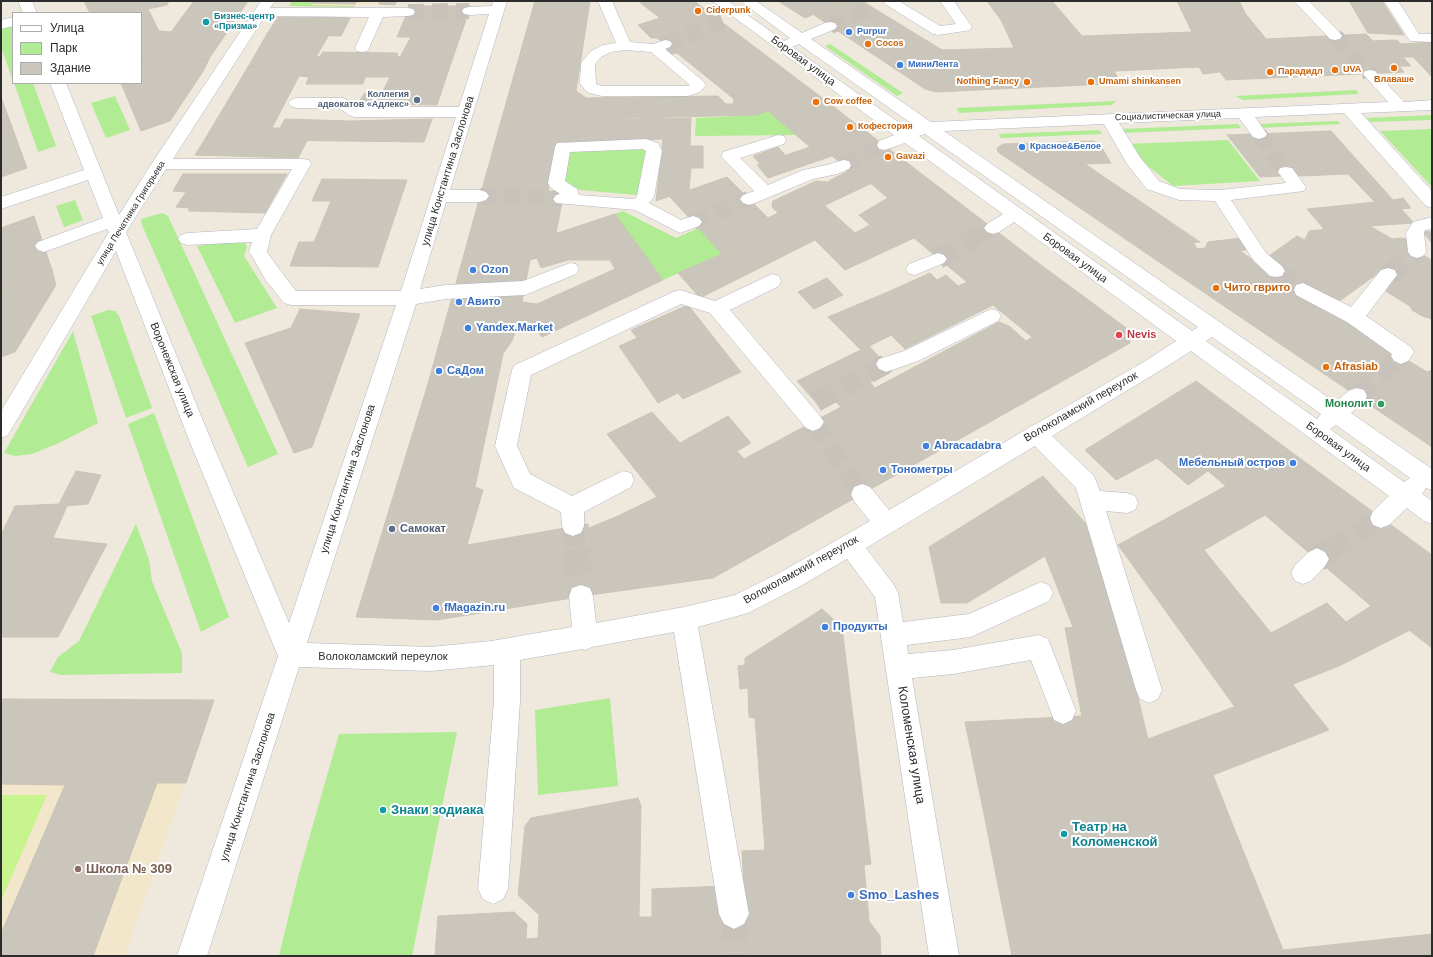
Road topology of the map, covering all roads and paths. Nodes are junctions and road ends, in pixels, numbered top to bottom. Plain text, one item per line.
1 (25, 1) edge
2 (605, 1) edge
3 (719, 1) edge
4 (947, 1) edge
5 (1302, 1) edge
6 (1391, 1) edge
7 (886, 3) edge
8 (264, 6) edge
9 (499, 6) edge
10 (469, 11) tunnel mouth
11 (30, 12) edge
12 (408, 12) tunnel mouth
13 (743, 12) edge
14 (378, 13) junction
15 (12, 21) edge
16 (1, 25) edge
17 (830, 26) tunnel mouth
18 (1335, 36) tunnel mouth
19 (800, 38) junction
20 (1432, 38) edge
21 (625, 46) junction
22 (781, 46) junction
23 (362, 48) dead end
24 (1370, 74) tunnel mouth
25 (58, 84) edge
26 (296, 103) dead end
27 (1432, 105) edge
28 (1400, 106) junction
29 (1348, 108) junction
30 (466, 112) junction
31 (1244, 114) junction
32 (1108, 118) junction
33 (927, 127) junction
34 (1259, 134) tunnel mouth
35 (906, 136) junction
36 (778, 140) dead end
37 (885, 145) tunnel mouth
38 (160, 164) junction
39 (843, 165) tunnel mouth
40 (94, 172) junction
41 (1286, 172) tunnel mouth
42 (765, 192) junction
43 (441, 196) junction
44 (480, 196) tunnel mouth
45 (1220, 196) junction
46 (749, 199) tunnel mouth
47 (1432, 202) edge
48 (1, 203) edge
49 (638, 205) junction
50 (1015, 214) junction
51 (693, 222) tunnel mouth
52 (1432, 223) edge
53 (115, 227) junction
54 (992, 228) tunnel mouth
55 (262, 235) junction
56 (187, 239) dead end
57 (44, 246) dead end
58 (1416, 252) dead end
59 (938, 259) tunnel mouth
60 (570, 269) dead end
61 (915, 269) dead end
62 (1276, 271) tunnel mouth
63 (1388, 274) tunnel mouth
64 (772, 281) dead end
65 (1303, 290) tunnel mouth
66 (408, 298) junction
67 (717, 308) junction
68 (990, 316) dead end
69 (1354, 317) junction
70 (1212, 327) junction
71 (1191, 341) junction
72 (1401, 356) dead end
73 (886, 364) tunnel mouth
74 (1357, 396) tunnel mouth
75 (810, 411) tunnel mouth
76 (6, 412) edge
77 (1336, 413) junction
78 (1, 429) edge
79 (1316, 430) junction
80 (1036, 433) junction
81 (1429, 479) edge
82 (623, 480) dead end
83 (862, 494) tunnel mouth
84 (1405, 495) junction
85 (1092, 500) junction
86 (1127, 503) dead end
87 (1432, 514) edge
88 (1381, 518) tunnel mouth
89 (885, 523) junction
90 (850, 545) junction
91 (1041, 593) dead end
92 (580, 596) tunnel mouth
93 (684, 619) junction
94 (893, 635) junction
95 (585, 638) junction
96 (507, 651) junction
97 (290, 655) junction
98 (898, 667) junction
99 (1149, 690) dead end
100 (1063, 711) dead end
101 (493, 889) dead end
102 (734, 914) tunnel mouth
103 (192, 956) edge
104 (944, 956) edge

1 - 11 street
2 - 21 street
3 - 13 street, Боровая улица
4 - 7 street
5 - 18 street
6 - 20 street
8 - 14 street
8 - 38 street, улица Печатника Григорьева
9 - 10 street
9 - 30 street, улица Константина Заслонова
12 - 14 street
13 - 19 street, Боровая улица
13 - 22 street, Боровая улица
14 - 23 street
15 - 16 street
17 - 19 street
19 - 22 street
19 - 33 street, Боровая улица
21 - 21 street
22 - 35 street, Боровая улица
24 - 28 street
25 - 40 street, Воронежская улица
26 - 30 street
27 - 28 street, Социалистическая улица
28 - 29 street, Социалистическая улица
29 - 31 street, Социалистическая улица
29 - 47 street
30 - 43 street, улица Константина Заслонова
31 - 32 street, Социалистическая улица
31 - 34 street
32 - 33 street, Социалистическая улица
32 - 45 street
33 - 35 street, Социалистическая улица
33 - 70 street, Боровая улица
35 - 37 street, Социалистическая улица
35 - 50 street, Боровая улица
36 - 42 street
38 - 53 street, улица Печатника Григорьева
38 - 55 street
39 - 42 street
40 - 48 street
40 - 53 street, Воронежская улица
41 - 45 street
42 - 46 street
43 - 44 street
43 - 66 street, улица Константина Заслонова
45 - 62 street
49 - 49 street
49 - 51 street
50 - 54 street
50 - 71 street, Боровая улица
52 - 58 street
53 - 57 street
53 - 76 street, улица Печатника Григорьева
53 - 97 street, Воронежская улица
55 - 56 street
55 - 66 street
59 - 61 street
60 - 66 street
63 - 69 street
64 - 67 street
65 - 69 street
66 - 97 street, улица Константина Заслонова
67 - 75 street
67 - 82 street
68 - 73 street
69 - 72 street
70 - 71 street, Волоколамский переулок
70 - 77 street, Боровая улица
71 - 79 street, Боровая улица
71 - 80 street, Волоколамский переулок
74 - 77 street
76 - 78 street, улица Печатника Григорьева
77 - 79 street
77 - 81 street, Боровая улица
79 - 84 street, Боровая улица
80 - 85 street
80 - 89 street, Волоколамский переулок
81 - 84 street
83 - 89 street
84 - 87 street, Боровая улица
84 - 88 street
85 - 86 street
85 - 99 street
89 - 90 street, Волоколамский переулок
90 - 93 street, Волоколамский переулок
90 - 94 street, Коломенская улица
91 - 94 street
92 - 95 street
93 - 95 street, Волоколамский переулок
93 - 102 street
94 - 98 street, Коломенская улица
95 - 96 street, Волоколамский переулок
96 - 97 street, Волоколамский переулок
96 - 101 street
97 - 103 street, улица Константина Заслонова
98 - 100 street
98 - 104 street, Коломенская улица

